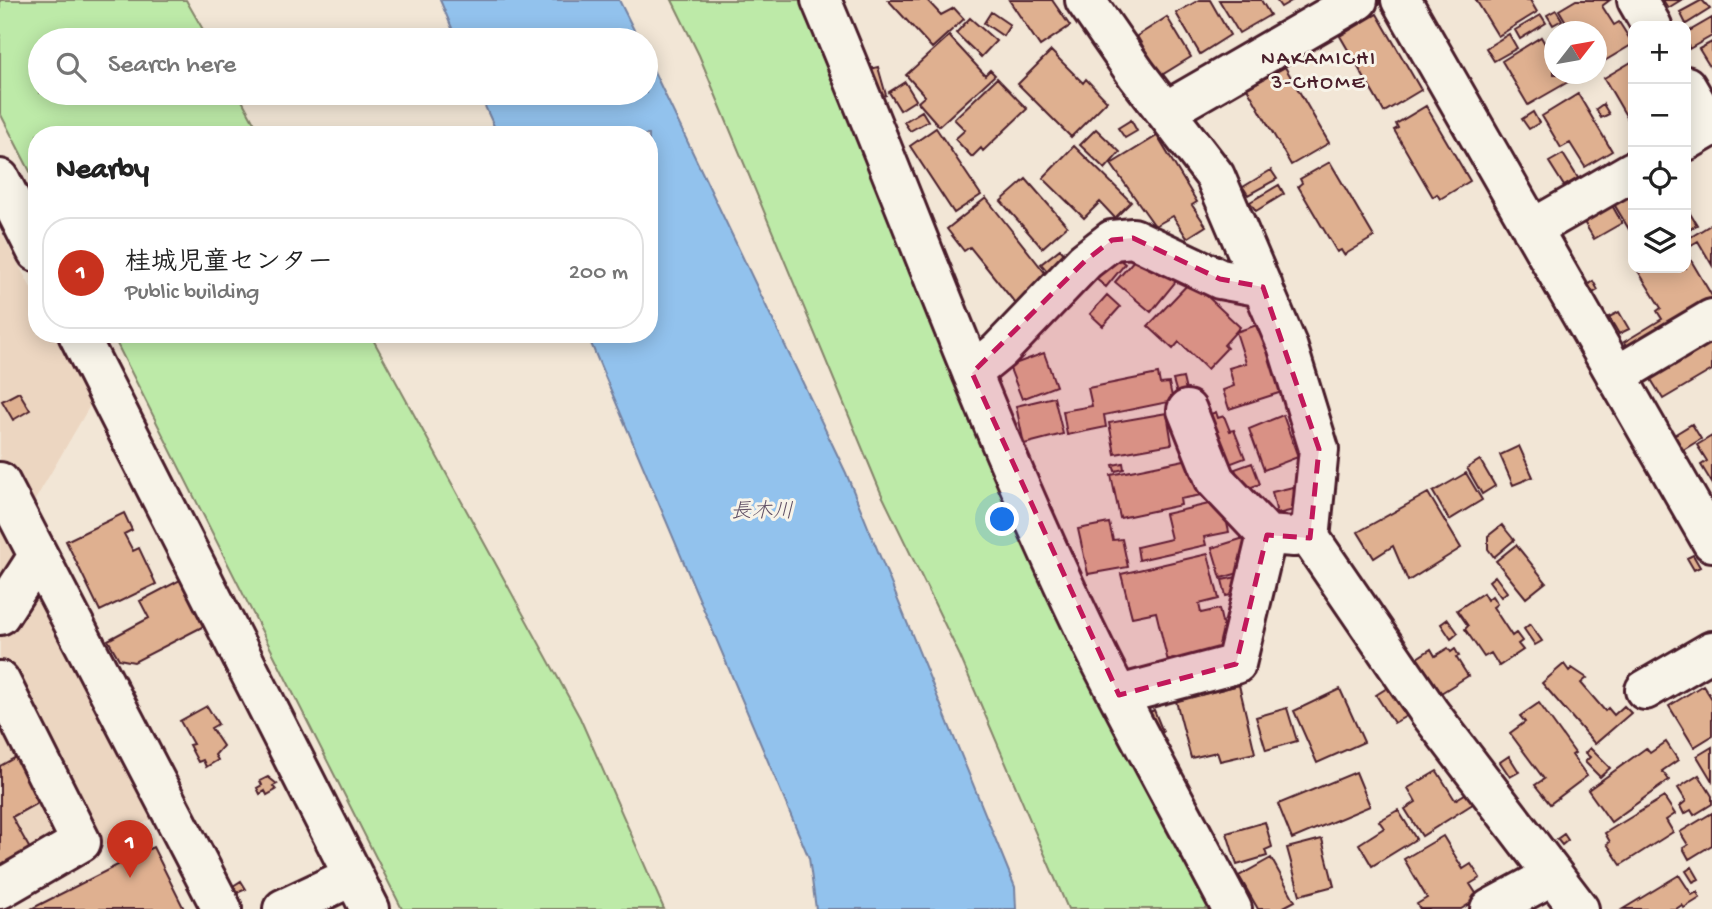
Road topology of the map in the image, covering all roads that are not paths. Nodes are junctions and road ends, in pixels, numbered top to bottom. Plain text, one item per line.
1 (821, 0) edge
2 (1085, 0) edge
3 (1358, 0) edge
4 (1401, 0) edge
5 (1637, 0) edge
6 (1649, 21) edge
7 (1691, 95) edge
8 (1166, 111) junction
9 (1691, 138) edge
10 (1628, 174) edge
11 (0, 179) edge
12 (1532, 229) junction
13 (28, 234) edge
14 (1263, 286) junction
15 (1712, 319) edge
16 (83, 343) edge
17 (972, 373) junction
18 (1616, 376) junction
19 (1187, 411) dead end
20 (0, 482) edge
21 (1710, 533) edge
22 (1267, 535) junction
23 (1310, 538) junction
24 (38, 556) junction
25 (0, 615) edge
26 (1712, 651) edge
27 (0, 681) edge
28 (1645, 690) dead end
29 (1119, 695) junction
30 (1553, 875) junction
31 (0, 889) edge
32 (361, 892) edge
33 (222, 909) edge
34 (283, 909) edge
35 (1232, 909) edge
36 (1490, 909) edge
37 (1579, 909) edge

1 - 17 street
2 - 8 street
3 - 8 street
4 - 12 street
5 - 6 street
7 - 9 street
8 - 14 street
10 - 12 street
11 - 13 street
12 - 18 street
14 - 17 street
14 - 23 street
15 - 18 street
16 - 32 street
17 - 29 street
18 - 21 street
19 - 22 street
20 - 24 street
22 - 23 street
22 - 29 street
23 - 30 street
24 - 25 street
24 - 33 street
26 - 28 street
27 - 31 street
29 - 35 street
30 - 36 street
30 - 37 street
32 - 34 street

